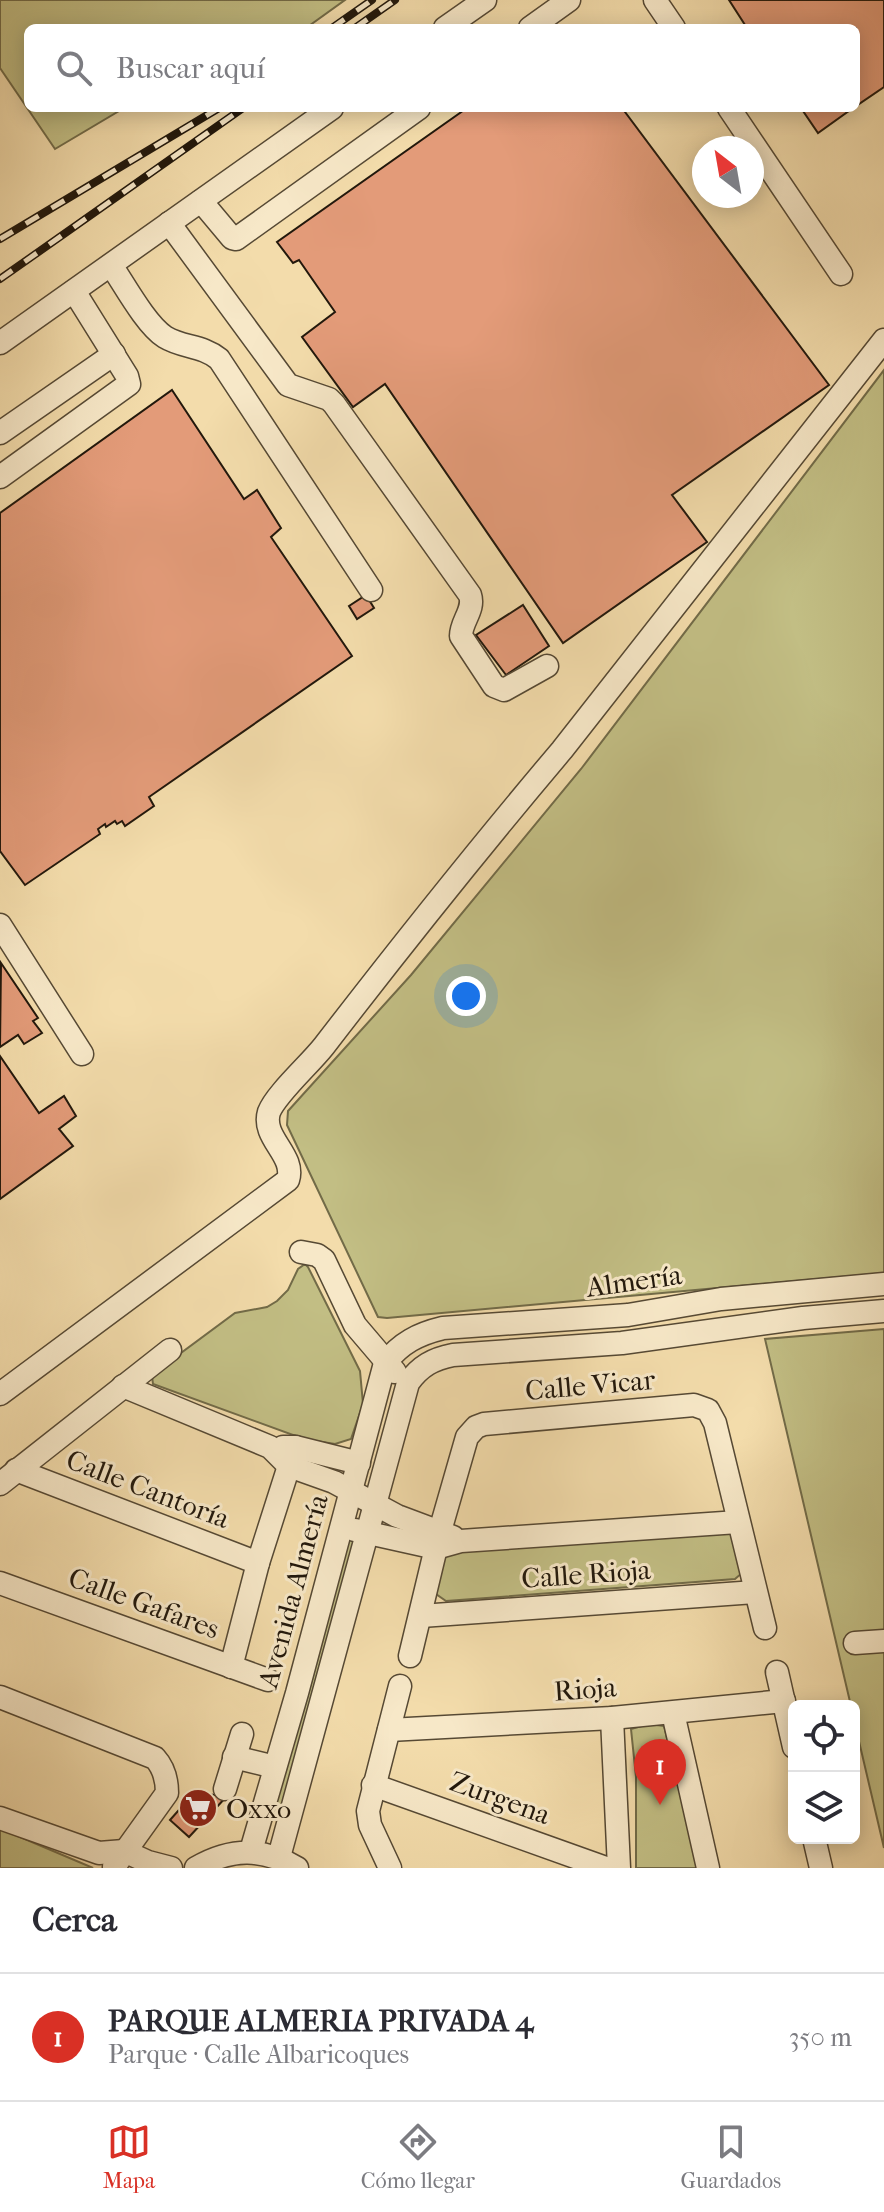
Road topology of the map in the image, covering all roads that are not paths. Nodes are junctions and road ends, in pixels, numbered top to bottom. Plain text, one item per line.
1 (485, 0) edge
2 (569, 0) edge
3 (655, 0) edge
4 (451, 24) edge
5 (536, 24) edge
6 (671, 24) edge
7 (326, 112) edge
8 (413, 112) edge
9 (732, 112) edge
10 (201, 201) junction
11 (169, 223) junction
12 (111, 265) junction
13 (841, 274) dead end
14 (74, 291) junction
15 (884, 340) edge
16 (0, 343) edge
17 (114, 354) junction
18 (0, 433) edge
19 (0, 477) edge
20 (371, 590) dead end
21 (547, 666) dead end
22 (0, 925) edge
23 (82, 1054) dead end
24 (301, 1252) dead end
25 (884, 1284) edge
26 (803, 1291) junction
27 (884, 1311) edge
28 (803, 1318) junction
29 (170, 1350) dead end
30 (391, 1356) junction
31 (408, 1383) junction
32 (123, 1386) junction
33 (0, 1394) edge
34 (292, 1456) junction
35 (359, 1463) junction
36 (8, 1477) edge
37 (351, 1492) junction
38 (376, 1505) junction
39 (738, 1522) junction
40 (342, 1527) junction
41 (367, 1533) junction
42 (438, 1539) junction
43 (258, 1563) junction
44 (0, 1583) edge
45 (755, 1592) junction
46 (421, 1616) junction
47 (765, 1628) dead end
48 (884, 1641) edge
49 (855, 1643) dead end
50 (410, 1656) dead end
51 (231, 1667) junction
52 (777, 1672) dead end
53 (268, 1680) dead end
54 (400, 1686) dead end
55 (0, 1697) edge
56 (784, 1701) junction
57 (673, 1713) junction
58 (612, 1718) junction
59 (788, 1719) edge
60 (389, 1730) junction
61 (242, 1734) dead end
62 (234, 1757) junction
63 (275, 1767) junction
64 (373, 1785) junction
65 (225, 1789) dead end
66 (0, 1818) edge
67 (815, 1844) edge
68 (251, 1851) junction
69 (113, 1860) edge
70 (288, 1862) edge
71 (171, 1868) edge
72 (196, 1868) edge
73 (390, 1868) edge
74 (606, 1868) edge
75 (619, 1868) edge
76 (708, 1868) edge
77 (821, 1868) edge

1 - 4 street
2 - 5 street
3 - 6 street
7 - 10 street
8 - 10 street
9 - 13 street
10 - 11 street
11 - 12 street
11 - 21 street
12 - 14 street
12 - 20 street
14 - 16 street
14 - 17 street
15 - 33 street
17 - 18 street
17 - 19 street
22 - 23 street
24 - 30 street
25 - 26 street, Almería
26 - 28 street
26 - 30 street, Almería
27 - 28 street, Almería
28 - 31 street, Almería
29 - 32 street
30 - 31 street
30 - 35 street, Avenida Almería
31 - 38 street, Avenida Almería
32 - 34 street
32 - 36 street
34 - 35 street
34 - 37 street
34 - 43 street
35 - 37 street, Avenida Almería
36 - 43 street, Calle Cantoría
37 - 38 street
37 - 40 street, Avenida Almería
38 - 41 street, Avenida Almería
38 - 42 street
39 - 42 street, Calle Rioja
39 - 42 street, Calle Vicar
39 - 45 street
40 - 41 street, Calle Rioja
40 - 63 street, Avenida Almería
41 - 42 street, Calle Rioja
41 - 70 street, Avenida Almería
42 - 46 street
43 - 51 street
44 - 51 street, Calle Gafares
45 - 46 street, Calle Rioja
45 - 47 street
46 - 50 street
48 - 49 street
51 - 53 street, Calle Gafares
52 - 56 street
54 - 60 street
55 - 69 street
56 - 57 street, Rioja
56 - 59 street
57 - 58 street, Rioja
57 - 76 street
58 - 60 street, Rioja
58 - 75 street
60 - 64 street
61 - 62 street
62 - 63 street
62 - 65 street
63 - 68 street, Avenida Almería
64 - 73 street
64 - 74 street, Zurgena
66 - 69 street
67 - 77 street
68 - 70 street
68 - 72 street
69 - 71 street

